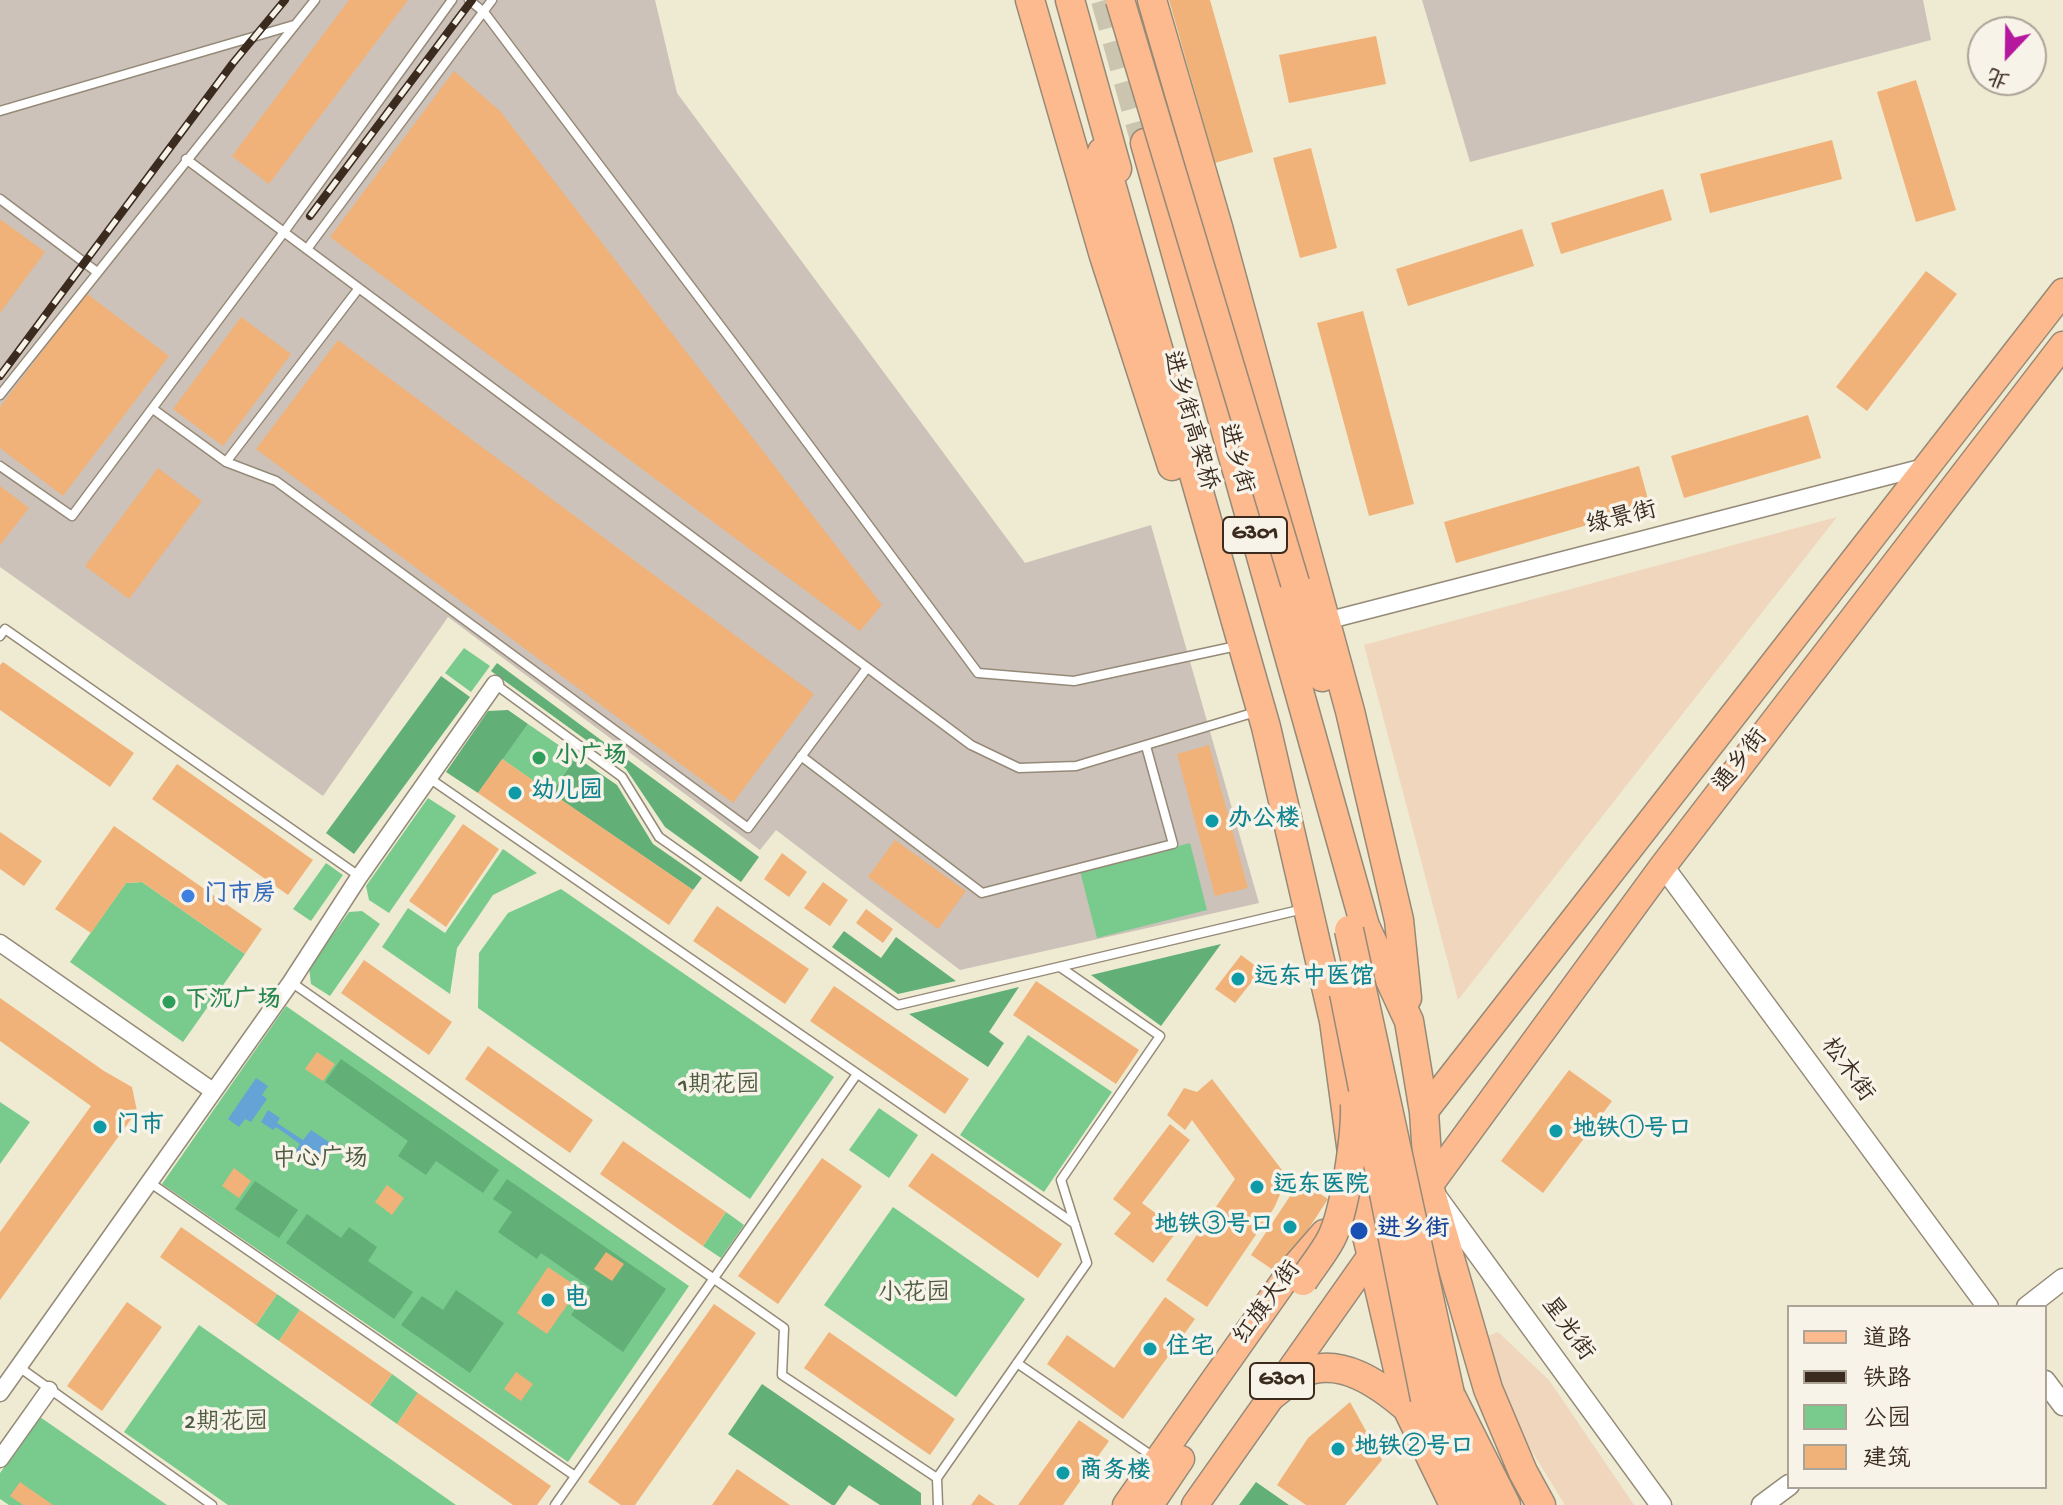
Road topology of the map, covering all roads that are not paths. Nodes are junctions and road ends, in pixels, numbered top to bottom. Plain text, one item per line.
1 (315, 0) edge
2 (452, 0) edge
3 (469, 0) edge
4 (492, 0) edge
5 (1030, 0) edge
6 (1070, 0) edge
7 (1089, 0) edge
8 (1120, 0) edge
9 (1152, 0) edge
10 (484, 12) junction
11 (295, 25) junction
12 (0, 111) edge
13 (1145, 143) tunnel mouth
14 (186, 159) junction
15 (0, 199) edge
16 (1218, 227) junction
17 (284, 232) junction
18 (1172, 237) junction
19 (307, 249) junction
20 (1116, 252) junction
21 (97, 272) junction
22 (359, 288) junction
23 (2063, 292) edge
24 (2063, 345) edge
25 (0, 395) edge
26 (153, 409) junction
27 (226, 462) junction
28 (1930, 465) junction
29 (0, 466) edge
30 (1326, 621) junction
31 (0, 636) edge
32 (1232, 647) junction
33 (867, 668) junction
34 (495, 684) joint
35 (1249, 714) junction
36 (1146, 746) junction
37 (801, 756) junction
38 (429, 778) junction
39 (1663, 866) junction
40 (359, 877) junction
41 (1390, 887) junction
42 (1295, 911) junction
43 (1341, 932) junction
44 (0, 943) edge
45 (1060, 967) junction
46 (291, 982) junction
47 (1334, 1021) junction
48 (1409, 1021) junction
49 (1354, 1043) junction
50 (857, 1074) junction
51 (213, 1091) junction
52 (1424, 1112) junction
53 (149, 1182) junction
54 (1429, 1186) junction
55 (1358, 1197) junction
56 (1075, 1224) junction
57 (1370, 1257) junction
58 (715, 1278) junction
59 (2063, 1279) edge
60 (1303, 1281) joint
61 (1987, 1305) edge
62 (2030, 1305) edge
63 (1017, 1363) junction
64 (19, 1367) junction
65 (2047, 1384) edge
66 (49, 1390) junction
67 (0, 1393) edge
68 (1271, 1396) junction
69 (2063, 1405) edge
70 (1407, 1408) junction
71 (0, 1459) edge
72 (1159, 1461) junction
73 (575, 1476) junction
74 (937, 1478) junction
75 (1787, 1486) edge
76 (212, 1505) edge
77 (555, 1505) edge
78 (938, 1505) edge
79 (1126, 1505) edge
80 (1150, 1505) edge
81 (1195, 1505) edge
82 (1454, 1505) edge
83 (1477, 1505) edge
84 (1506, 1505) edge
85 (1541, 1505) edge
86 (1661, 1505) edge
87 (1762, 1505) edge

1 - 11 lane
2 - 17 lane
3 - 10 lane
4 - 10 lane
5 - 20 highway, 进乡街 / G301
6 - 43 highway, 进乡街高架桥
7 - 43 highway, 进乡街高架桥
8 - 41 highway, bridge
9 - 16 highway
10 - 19 lane
10 - 32 lane
11 - 12 lane
11 - 14 lane
13 - 18 highway, 进乡街 / G301
14 - 17 lane
14 - 21 lane
15 - 21 lane
16 - 18 highway
16 - 30 highway
17 - 19 lane
17 - 26 lane
18 - 48 highway, 进乡街 / G301
19 - 22 lane
20 - 32 highway
20 - 47 highway, 进乡街 / G301
21 - 25 lane
22 - 27 lane
22 - 33 lane
23 - 28 main road, 通乡街
24 - 39 main road, 通乡街
26 - 27 lane
26 - 29 lane
27 - 37 lane
28 - 30 street, 绿景街
28 - 52 main road, 通乡街
30 - 41 highway
31 - 40 lane
32 - 35 highway
33 - 36 lane
33 - 37 lane
34 - 38 street
34 - 45 lane
35 - 36 lane
35 - 42 highway
36 - 37 lane
38 - 40 street
38 - 50 lane
39 - 54 main road, 通乡街
39 - 61 street, 松木街
40 - 46 street
41 - 48 highway
42 - 45 lane
42 - 47 highway
43 - 49 highway, bridge
43 - 84 highway, bridge
44 - 51 street
45 - 56 lane
46 - 51 street
46 - 58 lane
47 - 55 highway, 进乡街 / G301
48 - 52 highway, 进乡街 / G301
49 - 60 highway, bridge
49 - 83 highway, bridge
50 - 56 lane
50 - 58 lane
51 - 53 street
52 - 54 highway, 进乡街 / G301
52 - 55 highway, 红旗大街
53 - 64 street
53 - 73 lane
54 - 57 highway, G301
54 - 85 highway, 进乡街
54 - 86 street, 星光街
55 - 57 highway, 进乡街 / G301
55 - 72 main road, 红旗大街 / G301
56 - 63 lane
57 - 68 main road, G301
57 - 70 highway, 进乡街
58 - 73 lane
58 - 74 lane
59 - 62 street
60 - 80 main road
63 - 72 lane
63 - 74 lane
64 - 66 lane
64 - 67 street
65 - 69 street
66 - 71 street
66 - 76 lane
68 - 70 highway
68 - 81 main road, G301
70 - 82 highway, 进乡街
72 - 79 main road, 红旗大街 / G301
73 - 77 lane
74 - 78 lane
75 - 87 street

